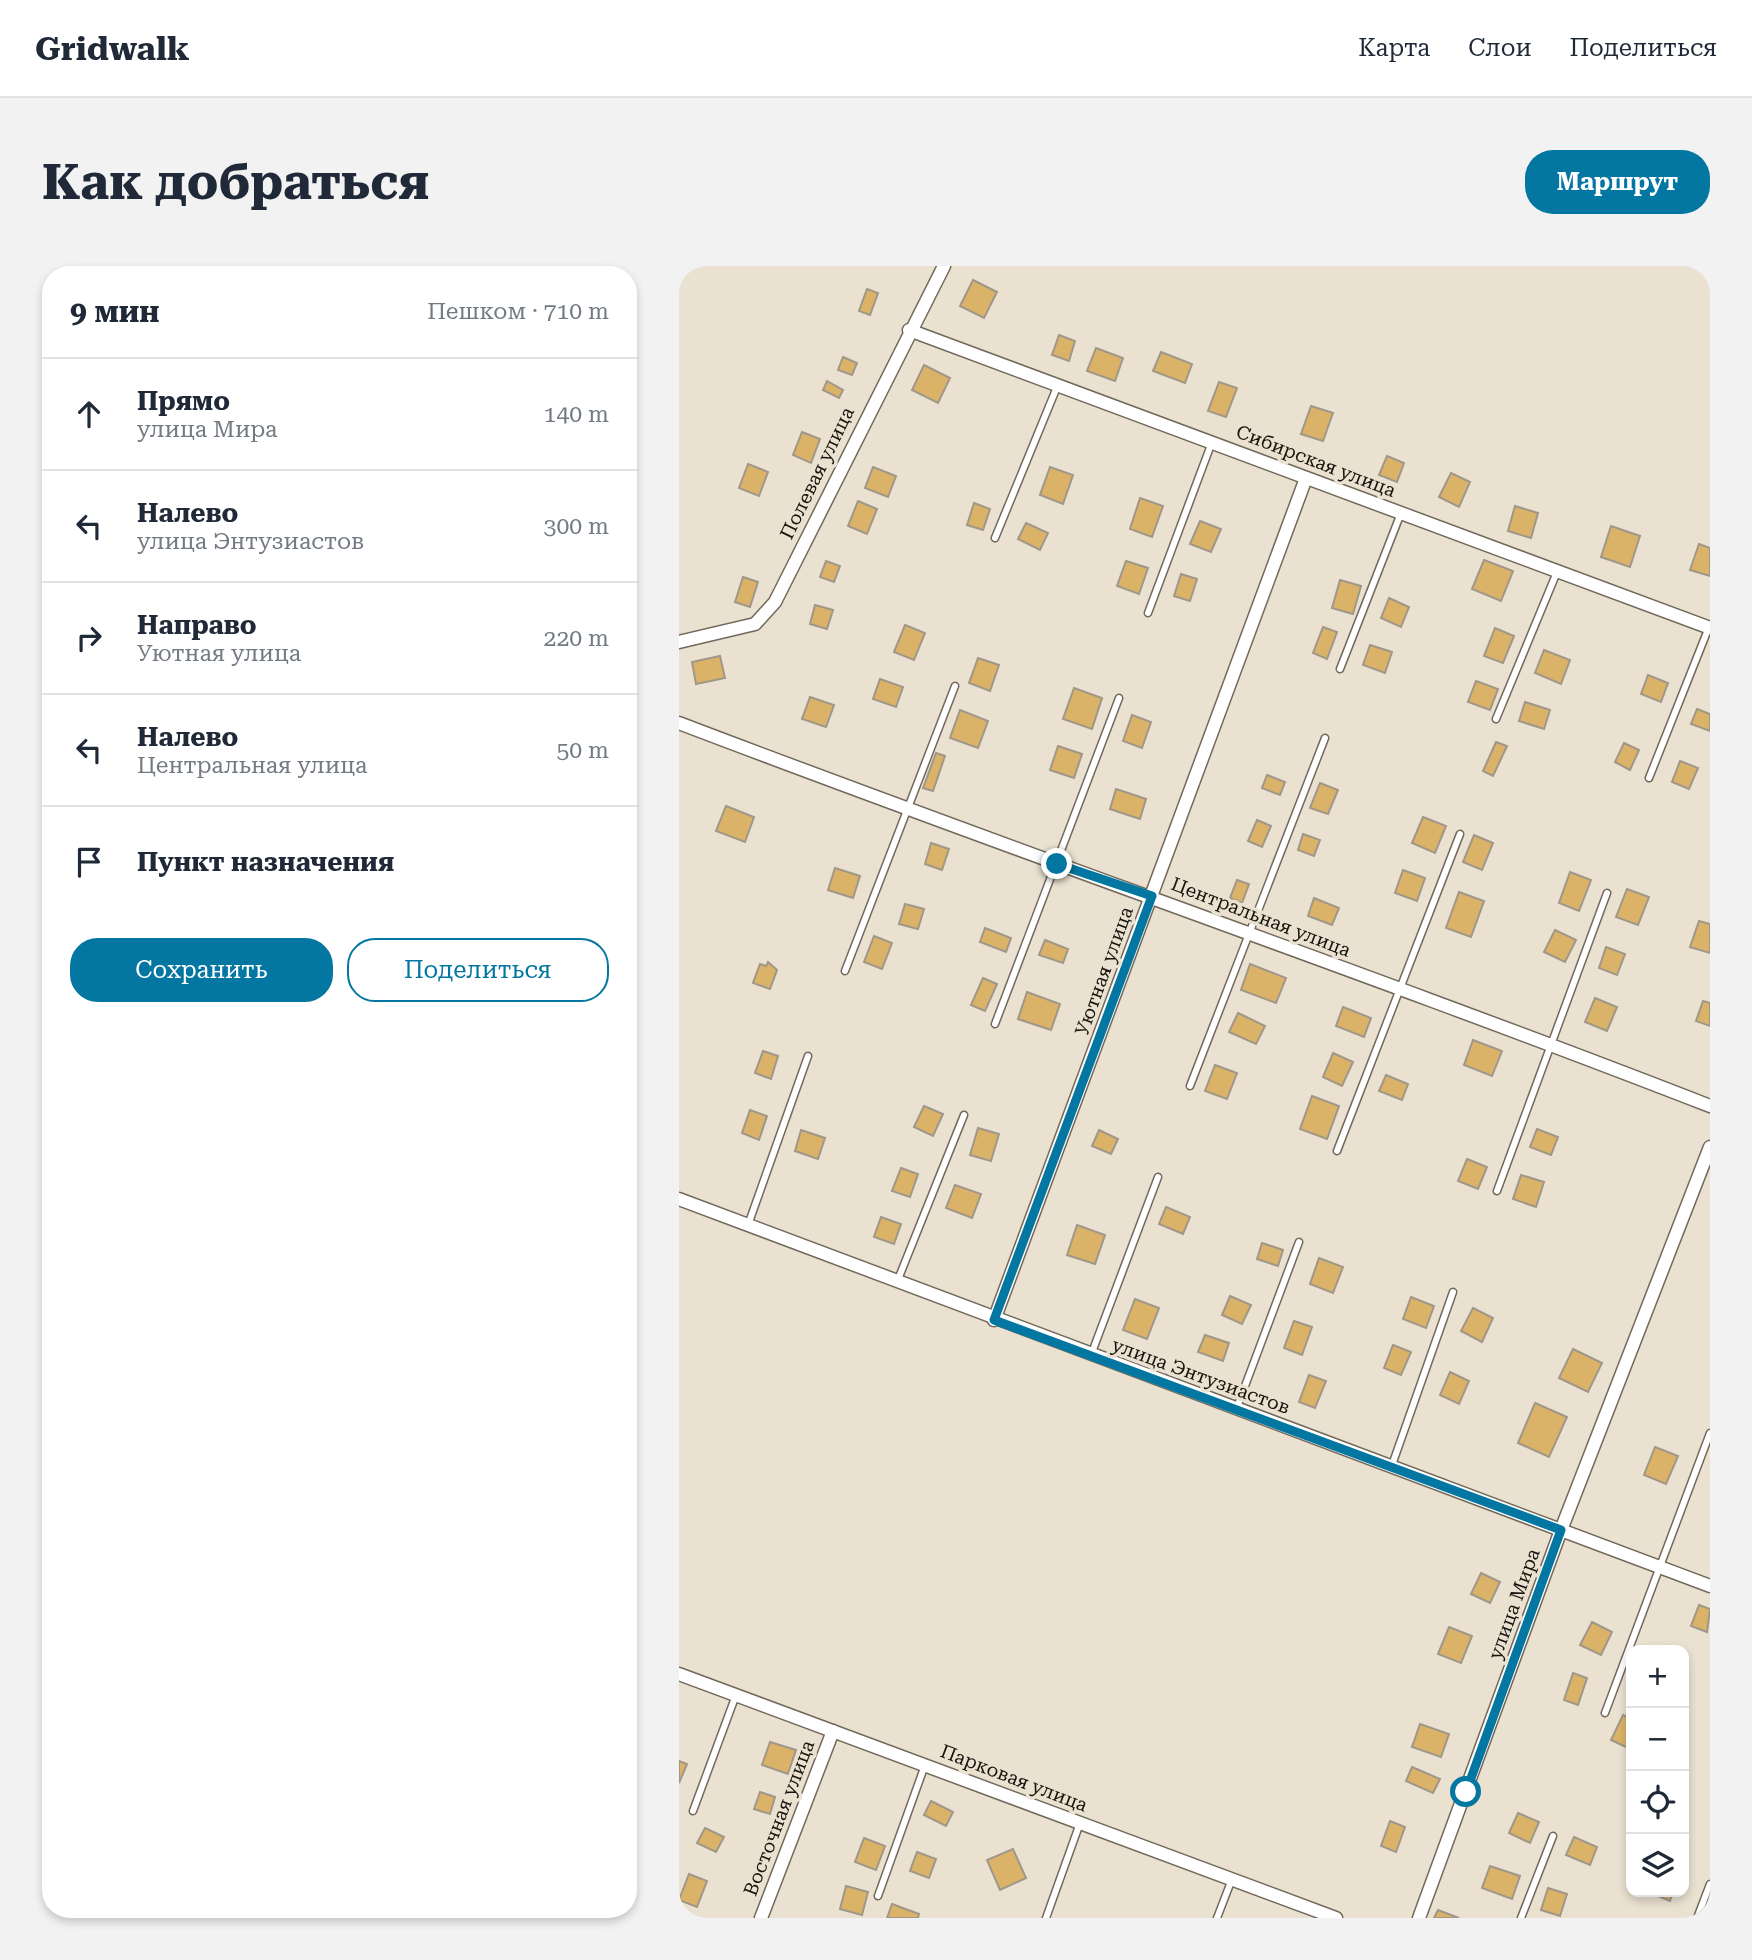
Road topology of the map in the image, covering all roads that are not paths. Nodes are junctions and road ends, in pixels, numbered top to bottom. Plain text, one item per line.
1 (944, 266) edge
2 (909, 330) junction
3 (1057, 387) junction
4 (1212, 442) junction
5 (1306, 478) junction
6 (1401, 513) junction
7 (995, 538) dead end
8 (1557, 572) junction
9 (1148, 613) dead end
10 (1710, 627) edge
11 (679, 642) edge
12 (1340, 669) dead end
13 (955, 686) dead end
14 (1119, 698) dead end
15 (1496, 719) dead end
16 (679, 723) edge
17 (1325, 738) dead end
18 (1649, 778) dead end
19 (907, 810) junction
20 (1460, 834) dead end
21 (1057, 864) junction
22 (1607, 894) dead end
23 (1152, 896) junction
24 (1247, 934) junction
25 (845, 971) dead end
26 (1399, 989) junction
27 (995, 1024) dead end
28 (1552, 1045) junction
29 (808, 1056) dead end
30 (1190, 1086) dead end
31 (1710, 1106) edge
32 (964, 1115) dead end
33 (1710, 1147) edge
34 (1338, 1152) dead end
35 (1159, 1177) dead end
36 (1497, 1191) dead end
37 (679, 1199) edge
38 (748, 1225) junction
39 (1299, 1242) dead end
40 (897, 1283) junction
41 (1453, 1292) dead end
42 (994, 1320) junction
43 (1091, 1356) junction
44 (1236, 1410) junction
45 (1710, 1433) edge
46 (1391, 1468) junction
47 (1561, 1530) junction
48 (1660, 1567) junction
49 (1710, 1586) edge
50 (679, 1674) edge
51 (736, 1695) junction
52 (1605, 1713) dead end
53 (833, 1731) junction
54 (925, 1765) junction
55 (693, 1811) dead end
56 (1080, 1823) junction
57 (1553, 1836) dead end
58 (1232, 1879) junction
59 (1710, 1884) edge
60 (878, 1896) dead end
61 (761, 1918) edge
62 (1046, 1918) edge
63 (1217, 1918) edge
64 (1336, 1918) edge
65 (1419, 1918) edge
66 (1521, 1918) edge
67 (1697, 1918) edge

1 - 2 street, Полевая улица
2 - 3 street, Сибирская улица
2 - 11 street, Полевая улица
3 - 4 street, Сибирская улица
3 - 7 lane
4 - 5 street, Сибирская улица
4 - 9 lane
5 - 6 street, Сибирская улица
5 - 23 street, Уютная улица
6 - 8 street, Сибирская улица
6 - 12 lane
8 - 10 street, Сибирская улица
8 - 15 lane
10 - 18 lane
13 - 19 lane
14 - 21 lane
16 - 19 street, Центральная улица
17 - 24 lane
19 - 21 street, Центральная улица
19 - 25 lane
20 - 26 lane
21 - 23 street, Центральная улица
21 - 27 lane
22 - 28 lane
23 - 24 street, Центральная улица
23 - 42 street, Уютная улица
24 - 26 street, Центральная улица
24 - 30 lane
26 - 28 street, Центральная улица
26 - 34 lane
28 - 31 street, Центральная улица
28 - 36 lane
29 - 38 lane
32 - 40 lane
33 - 47 street, улица Мира
35 - 43 lane
37 - 38 street, улица Энтузиастов
38 - 40 street, улица Энтузиастов
39 - 44 lane
40 - 42 street, улица Энтузиастов
41 - 46 lane
42 - 43 street, улица Энтузиастов
43 - 44 street, улица Энтузиастов
44 - 46 street, улица Энтузиастов
45 - 48 lane
46 - 47 street, улица Энтузиастов
47 - 48 street, улица Энтузиастов
47 - 65 street, улица Мира
48 - 49 street, улица Энтузиастов
48 - 52 lane
50 - 51 street, Парковая улица
51 - 53 street, Парковая улица
51 - 55 lane
53 - 54 street, Парковая улица
53 - 61 street, Восточная улица
54 - 56 street, Парковая улица
54 - 60 lane
56 - 58 street, Парковая улица
56 - 62 lane
57 - 66 lane
58 - 63 lane
58 - 64 street, Парковая улица
59 - 67 lane

